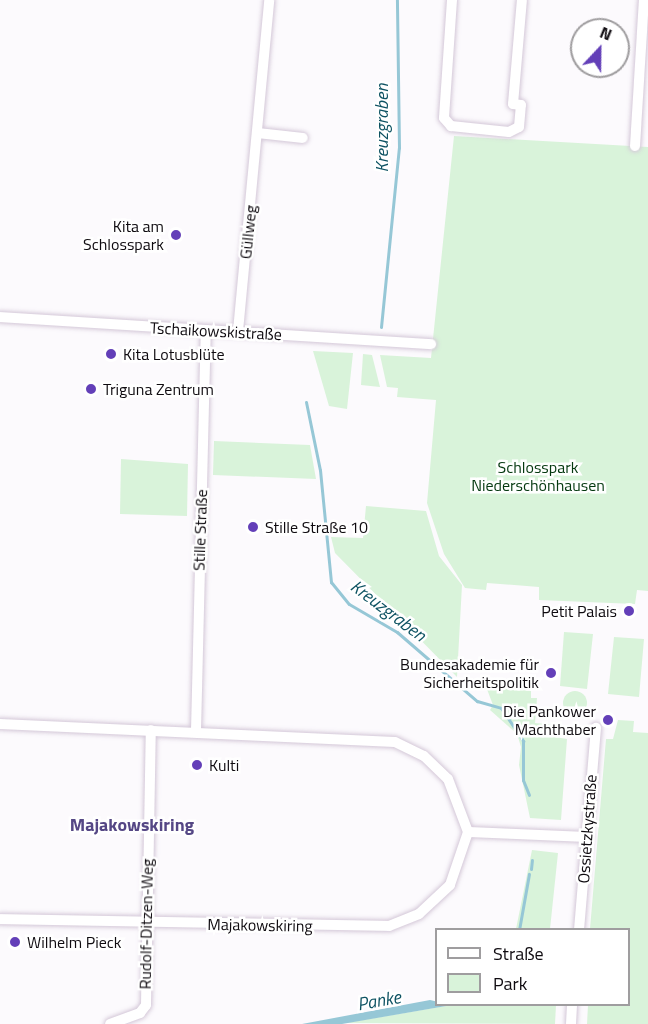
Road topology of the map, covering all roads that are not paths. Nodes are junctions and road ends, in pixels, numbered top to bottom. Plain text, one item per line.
1 (269, 0) edge
2 (452, 0) edge
3 (522, 0) edge
4 (644, 0) edge
5 (258, 133) junction
6 (303, 138) dead end
7 (635, 147) dead end
8 (0, 317) edge
9 (206, 330) junction
10 (238, 331) junction
11 (431, 344) dead end
12 (0, 724) edge
13 (596, 728) dead end
14 (151, 730) junction
15 (196, 731) junction
16 (468, 832) junction
17 (588, 837) junction
18 (0, 919) edge
19 (146, 922) junction
20 (579, 928) edge
21 (572, 1006) edge
22 (110, 1024) edge
23 (571, 1024) edge

1 - 5 street, Güllweg
2 - 3 street
4 - 7 street
5 - 6 street
5 - 10 street, Güllweg
8 - 9 street, Tschaikowskistraße
9 - 10 street, Tschaikowskistraße
9 - 15 street, Stille Straße
10 - 11 street, Tschaikowskistraße
12 - 14 street
13 - 17 street, Ossietzkystraße
14 - 15 street
14 - 19 street, Rudolf-Ditzen-Weg
15 - 16 street
16 - 17 street
16 - 19 street, Majakowskiring
17 - 20 street, Ossietzkystraße
18 - 19 street, Majakowskiring
19 - 22 street, Rudolf-Ditzen-Weg
21 - 23 street

